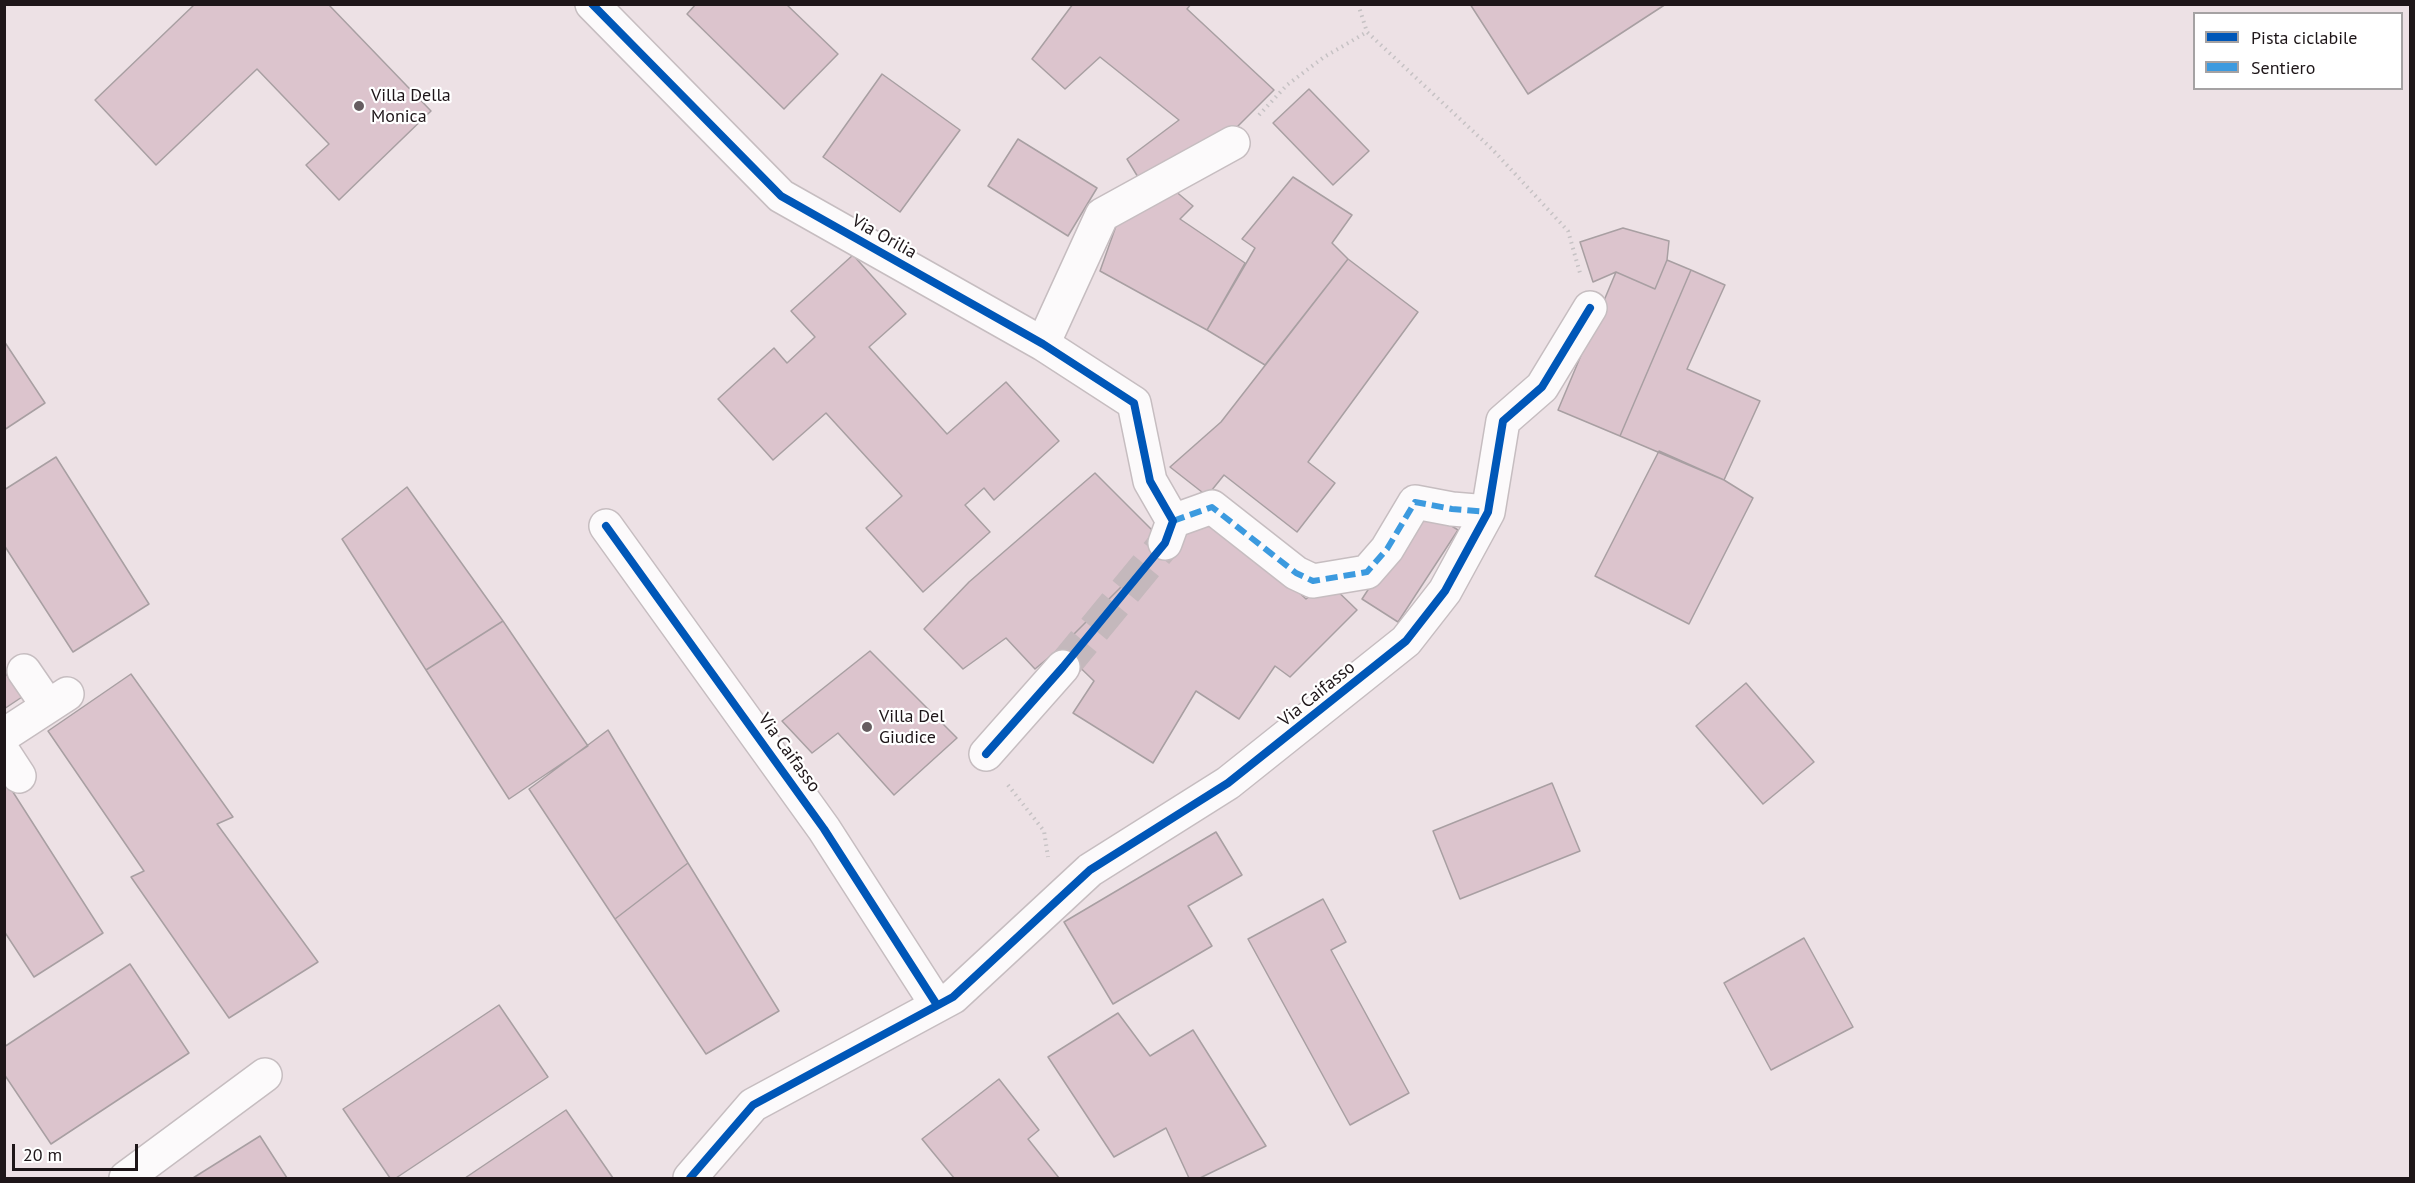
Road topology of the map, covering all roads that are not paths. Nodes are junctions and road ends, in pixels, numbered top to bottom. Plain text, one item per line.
1 (592, 4) edge
2 (1233, 143) road end
3 (1590, 308) road end
4 (1044, 344) junction
5 (1488, 512) junction
6 (606, 526) dead end
7 (1063, 667) tunnel mouth
8 (24, 671) dead end
9 (4, 735) edge
10 (986, 754) road end
11 (937, 1005) junction
12 (265, 1075) dead end
13 (126, 1179) edge
14 (690, 1179) edge

1 - 4 street, Via Orilia
2 - 4 street
3 - 5 street, Via Caifasso
4 - 5 street, Via Orilia
5 - 11 street, Via Caifasso
6 - 11 street, Via Caifasso
7 - 10 street
8 - 9 street
11 - 14 street, Via Caifasso
12 - 13 street

